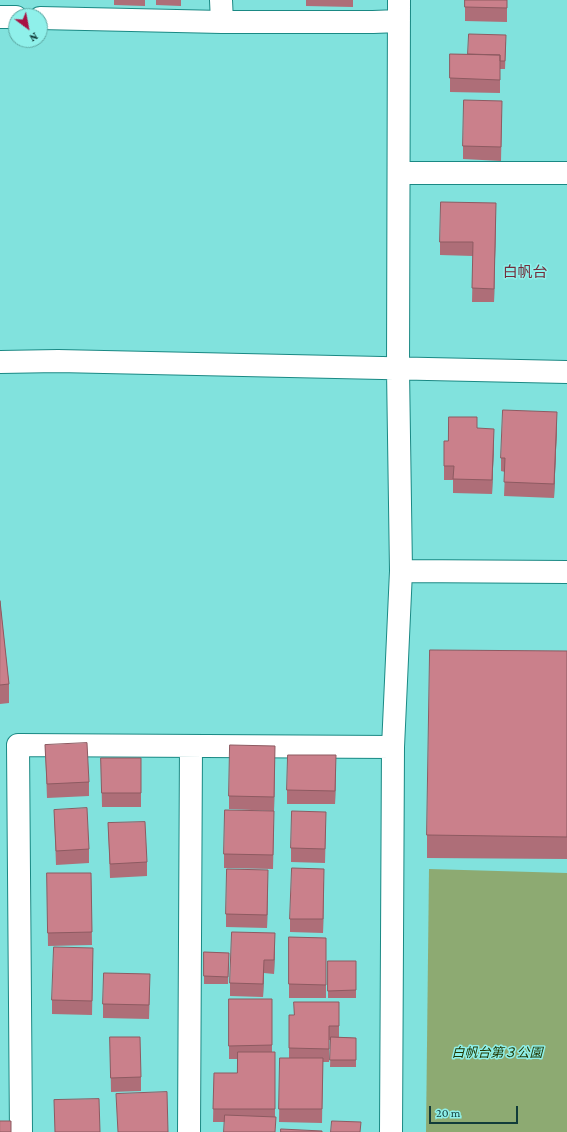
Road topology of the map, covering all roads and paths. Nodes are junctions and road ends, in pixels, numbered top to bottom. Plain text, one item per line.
1 (221, 0) edge
2 (73, 9) edge
3 (399, 10) edge
4 (48, 16) edge
5 (222, 22) junction
6 (399, 173) junction
7 (567, 173) edge
8 (0, 362) edge
9 (398, 370) junction
10 (567, 372) edge
11 (401, 571) junction
12 (567, 572) edge
13 (191, 746) junction
14 (393, 747) junction
15 (21, 1132) edge
16 (189, 1132) edge
17 (391, 1132) edge

1 - 5 street
2 - 4 street
2 - 5 street
3 - 5 street
3 - 6 street
6 - 7 street
6 - 9 street
8 - 9 street
9 - 10 street
9 - 11 street
11 - 12 street
11 - 14 street
13 - 14 street
13 - 15 street
13 - 16 street
14 - 17 street

